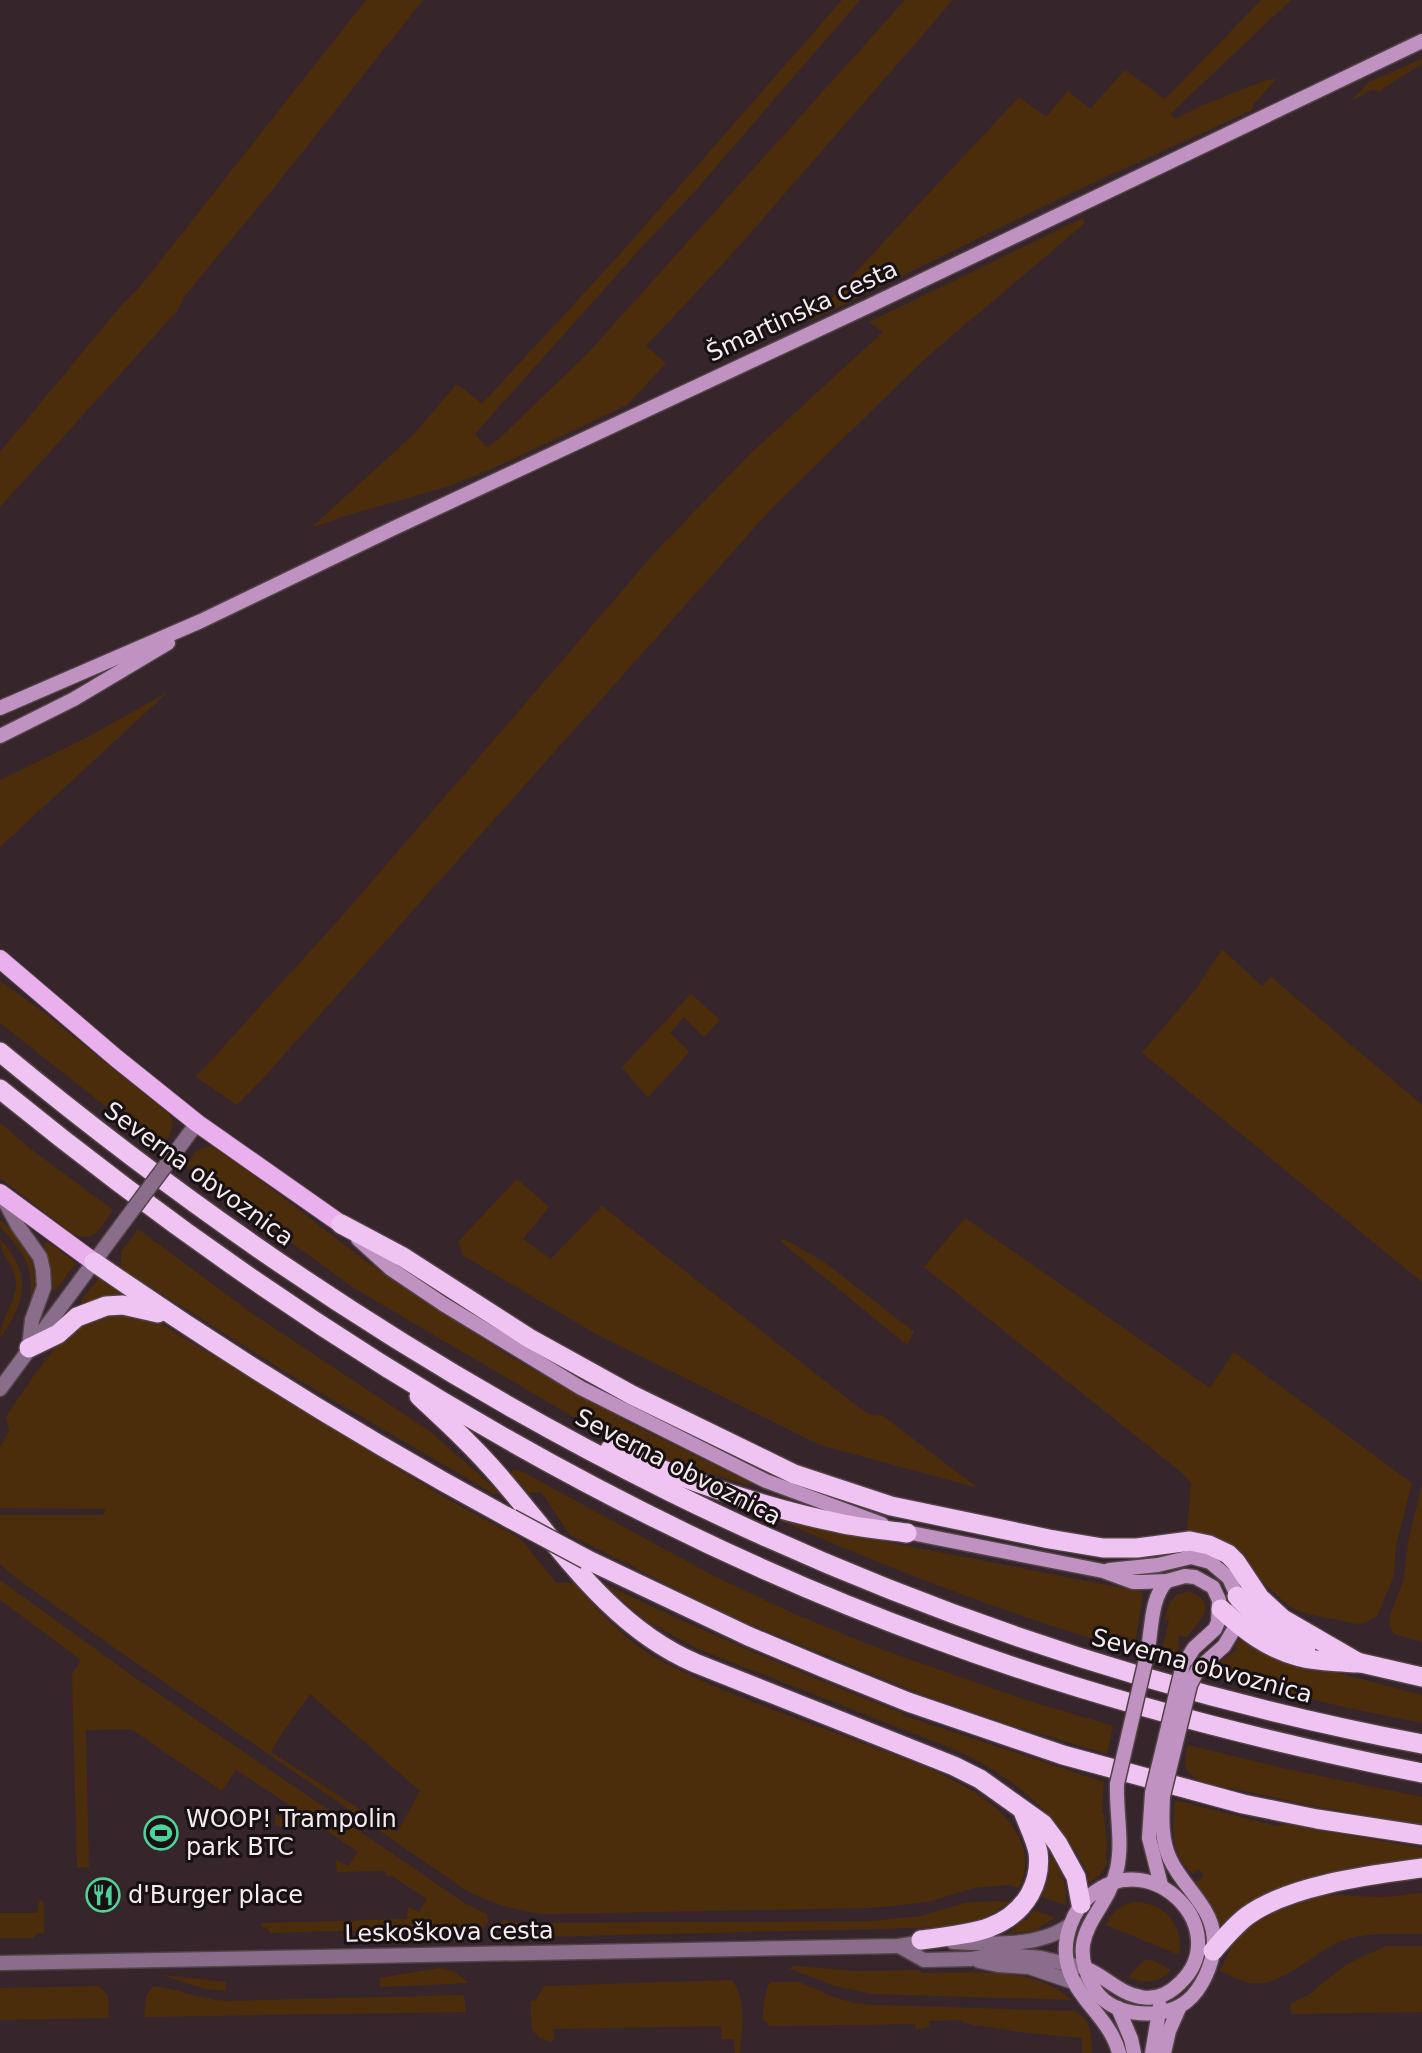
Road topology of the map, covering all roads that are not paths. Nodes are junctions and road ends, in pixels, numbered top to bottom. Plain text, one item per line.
1 (1422, 41) edge
2 (201, 621) junction
3 (0, 708) edge
4 (0, 736) edge
5 (0, 959) edge
6 (0, 1052) edge
7 (0, 1089) edge
8 (197, 1123) junction
9 (0, 1193) edge
10 (341, 1224) junction
11 (94, 1262) junction
12 (173, 1317) junction
13 (29, 1348) junction
14 (390, 1369) junction
15 (0, 1389) edge
16 (520, 1413) junction
17 (907, 1533) junction
18 (1103, 1571) junction
19 (1167, 1581) junction
20 (1237, 1596) junction
21 (1220, 1609) junction
22 (1237, 1624) junction
23 (1359, 1663) junction
24 (1190, 1667) junction
25 (1422, 1677) edge
26 (1422, 1744) edge
27 (1422, 1773) edge
28 (1157, 1795) junction
29 (1023, 1811) junction
30 (1422, 1835) edge
31 (1422, 1868) edge
32 (1113, 1882) junction
33 (1160, 1885) junction
34 (1084, 1910) junction
35 (1070, 1925) junction
36 (921, 1940) junction
37 (899, 1946) junction
38 (971, 1959) junction
39 (1211, 1959) junction
40 (1067, 1963) junction
41 (0, 1964) edge
42 (1085, 1968) junction
43 (1074, 1982) junction
44 (1165, 1994) junction
45 (1089, 1995) junction
46 (1113, 2005) junction
47 (1180, 2006) junction
48 (1157, 2013) junction
49 (1119, 2053) edge
50 (1134, 2053) edge
51 (1152, 2053) edge
52 (1164, 2053) edge

1 - 2 main road, Šmartinska cesta
2 - 3 main road, Šmartinska cesta
2 - 4 main road, Šmartinska cesta
5 - 8 main road
6 - 16 highway, Severna obvoznica
7 - 14 highway
8 - 10 main road
8 - 11 street, bridge
9 - 11 main road
9 - 13 street
10 - 17 main road
10 - 23 highway
11 - 12 highway
11 - 13 street
12 - 13 highway
12 - 30 highway, bridge
13 - 15 street
14 - 27 highway
14 - 29 highway
16 - 17 highway
16 - 26 highway, Severna obvoznica
17 - 18 main road
18 - 19 main road
18 - 20 main road
19 - 21 main road
19 - 32 main road, bridge
20 - 22 main road
20 - 23 highway
21 - 22 highway
21 - 24 main road
22 - 23 highway
22 - 24 main road
23 - 25 highway
24 - 28 main road, bridge
28 - 33 main road
28 - 39 main road
29 - 34 highway
29 - 36 highway
31 - 39 highway
32 - 33 main road
32 - 34 main road
33 - 44 main road
34 - 35 main road
34 - 42 main road
35 - 36 street, Leskoškova cesta
35 - 40 main road
36 - 37 street, Leskoškova cesta
37 - 38 street, Leskoškova cesta
37 - 41 street, Leskoškova cesta
38 - 40 street, Leskoškova cesta
38 - 43 street, Leskoškova cesta
39 - 47 main road
40 - 42 street, Leskoškova cesta
40 - 43 main road
42 - 44 main road, Leskoškova cesta
42 - 45 main road
43 - 45 main road
44 - 48 main road
45 - 46 main road
45 - 49 main road
46 - 48 main road
46 - 50 main road
47 - 48 main road
47 - 52 main road
48 - 51 main road

